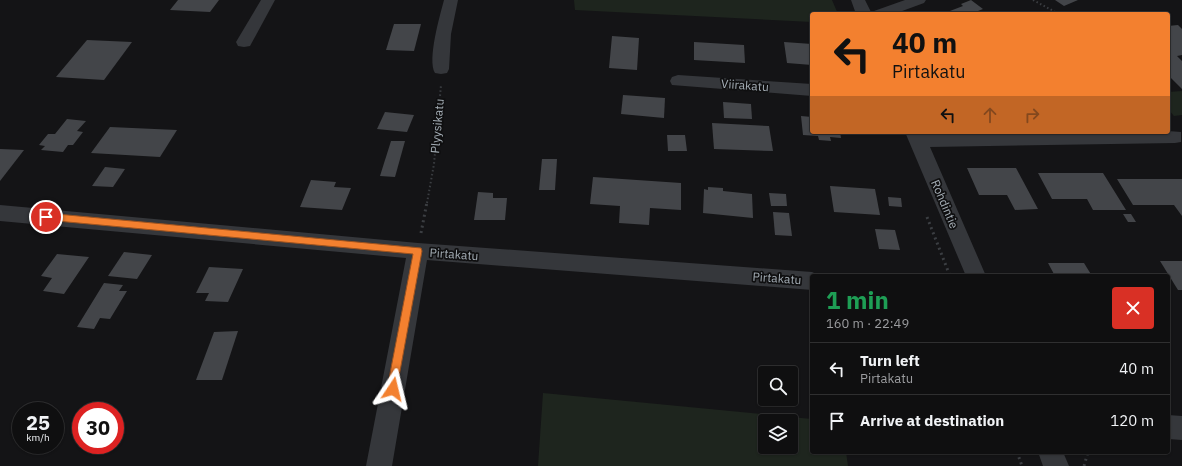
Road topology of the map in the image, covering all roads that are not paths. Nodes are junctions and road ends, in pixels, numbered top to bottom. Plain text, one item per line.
1 (268, 0) edge
2 (451, 0) edge
3 (858, 0) edge
4 (919, 0) edge
5 (863, 12) edge
6 (885, 12) edge
7 (244, 42) dead end
8 (441, 69) road end
9 (678, 81) dead end
10 (810, 90) edge
11 (916, 136) edge
12 (1175, 137) edge
13 (0, 212) edge
14 (418, 251) junction
15 (975, 274) edge
16 (810, 280) edge
17 (1170, 427) edge
18 (1182, 428) edge
19 (1051, 454) edge
20 (378, 466) edge
21 (1056, 466) edge

1 - 7 street
2 - 8 street
3 - 5 street
4 - 6 street
9 - 10 street, Viirakatu
11 - 12 street
11 - 15 street, Rohdintie
13 - 14 street, Pirtakatu
14 - 16 street, Pirtakatu
14 - 20 street
17 - 18 street
19 - 21 street

